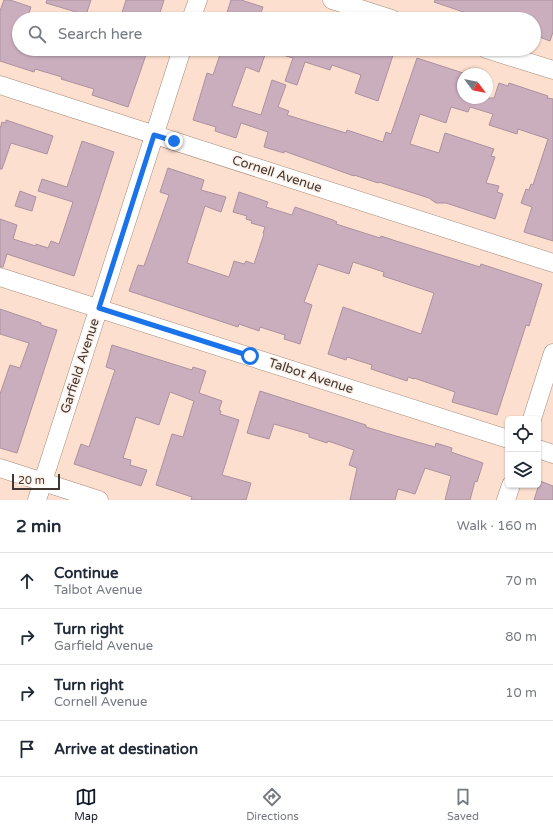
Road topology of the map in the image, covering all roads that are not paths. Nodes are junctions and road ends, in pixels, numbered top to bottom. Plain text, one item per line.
1 (198, 0) edge
2 (332, 0) edge
3 (194, 12) edge
4 (370, 12) edge
5 (180, 56) edge
6 (508, 56) edge
7 (553, 70) edge
8 (0, 85) edge
9 (154, 135) junction
10 (553, 262) edge
11 (0, 276) edge
12 (99, 308) junction
13 (553, 353) edge
14 (533, 416) edge
15 (505, 439) edge
16 (541, 450) edge
17 (553, 454) edge
18 (0, 468) edge
19 (43, 482) junction
20 (510, 488) edge
21 (37, 500) edge
22 (99, 500) edge
23 (506, 500) edge

1 - 3 street
2 - 4 street
5 - 9 street, Garfield Avenue
6 - 7 street
8 - 9 street, Cornell Avenue
9 - 10 street, Cornell Avenue
9 - 12 street, Garfield Avenue
11 - 12 street, Talbot Avenue
12 - 15 street, Talbot Avenue
12 - 19 street, Garfield Avenue
13 - 14 street
16 - 17 street
18 - 19 street
19 - 21 street, Garfield Avenue
19 - 22 street
20 - 23 street

